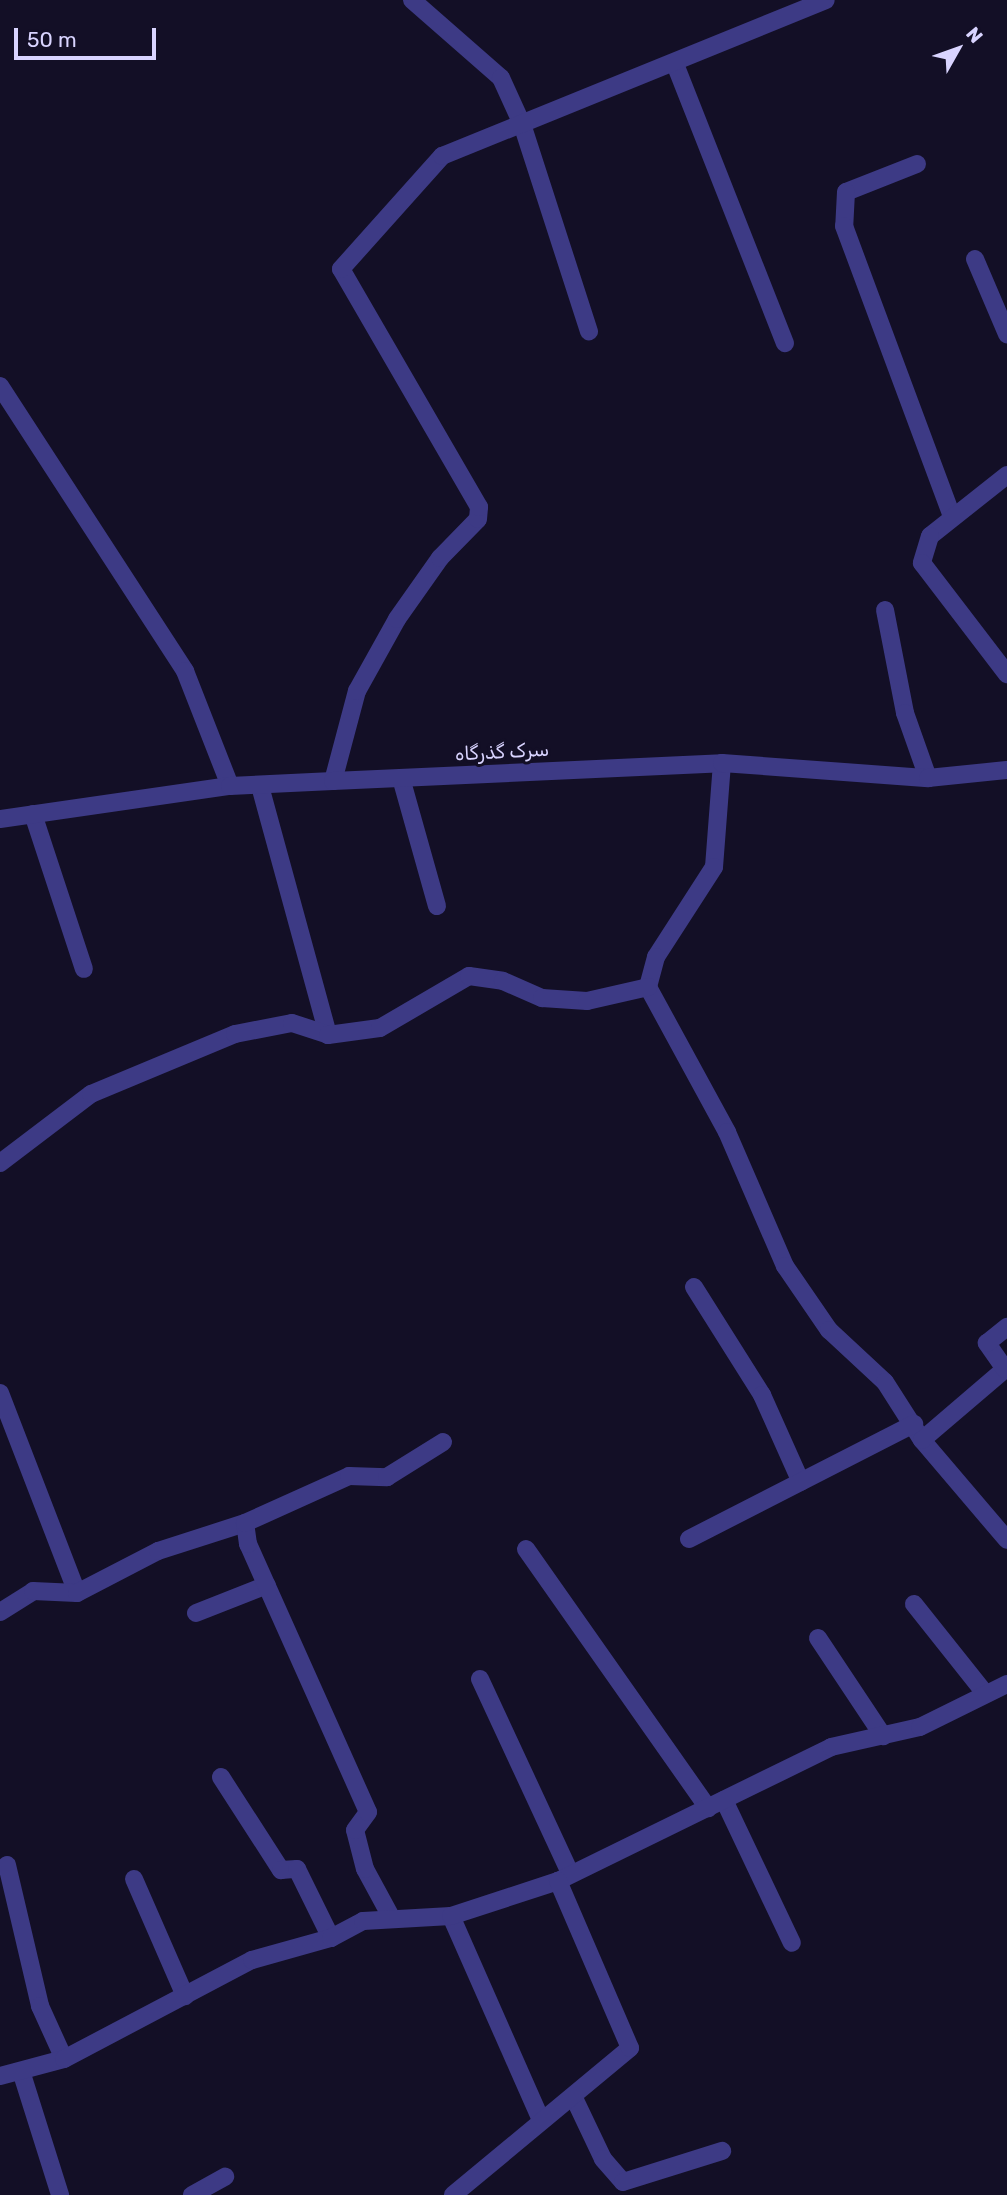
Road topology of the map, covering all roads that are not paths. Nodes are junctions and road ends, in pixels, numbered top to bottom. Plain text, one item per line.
1 (412, 0) edge
2 (826, 0) edge
3 (675, 64) junction
4 (523, 124) junction
5 (917, 164) dead end
6 (975, 259) dead end
7 (589, 331) dead end
8 (1007, 334) edge
9 (785, 343) dead end
10 (0, 386) edge
11 (1007, 475) edge
12 (951, 517) junction
13 (885, 610) dead end
14 (1007, 674) edge
15 (722, 764) junction
16 (1007, 769) edge
17 (401, 778) junction
18 (928, 778) junction
19 (333, 781) junction
20 (230, 786) junction
21 (260, 786) junction
22 (33, 814) junction
23 (0, 818) edge
24 (437, 906) dead end
25 (84, 969) dead end
26 (648, 987) junction
27 (328, 1035) junction
28 (0, 1163) edge
29 (694, 1287) dead end
30 (1007, 1327) edge
31 (0, 1392) edge
32 (918, 1432) junction
33 (443, 1442) dead end
34 (801, 1482) junction
35 (246, 1522) junction
36 (689, 1539) dead end
37 (1007, 1540) edge
38 (526, 1549) dead end
39 (267, 1585) junction
40 (77, 1594) junction
41 (914, 1604) dead end
42 (0, 1612) edge
43 (196, 1613) dead end
44 (818, 1638) dead end
45 (480, 1679) dead end
46 (1007, 1684) edge
47 (984, 1692) junction
48 (883, 1736) junction
49 (221, 1777) dead end
50 (724, 1800) junction
51 (708, 1808) junction
52 (7, 1865) dead end
53 (564, 1877) junction
54 (134, 1879) dead end
55 (390, 1915) junction
56 (451, 1916) junction
57 (331, 1938) junction
58 (792, 1943) dead end
59 (185, 1996) junction
60 (64, 2059) junction
61 (22, 2071) junction
62 (0, 2076) edge
63 (575, 2100) junction
64 (540, 2118) junction
65 (722, 2151) dead end
66 (225, 2177) dead end
67 (639, 2178) junction
68 (60, 2195) edge
69 (192, 2195) edge
70 (453, 2195) edge
71 (648, 2195) edge

1 - 4 street
2 - 3 street
3 - 4 street
3 - 9 street
4 - 7 street
4 - 19 street
5 - 12 street
6 - 8 street
10 - 20 street
11 - 12 street
12 - 14 street
13 - 18 street
15 - 17 street, سرک گذرگاه
15 - 18 street, سرک گذرگاه
15 - 26 street
16 - 18 street, سرک گذرگاه
17 - 19 street, سرک گذرگاه
17 - 24 street
19 - 21 street, سرک گذرگاه
20 - 21 street, سرک گذرگاه
20 - 22 street, سرک گذرگاه
21 - 27 street
22 - 23 street, سرک گذرگاه
22 - 25 street
26 - 27 street
26 - 32 street
27 - 28 street
29 - 34 street
30 - 32 street
31 - 40 street
32 - 34 street
32 - 37 street
33 - 35 street
34 - 36 street
35 - 39 street
35 - 40 street
38 - 51 street
39 - 43 street
39 - 55 street
40 - 42 street
41 - 47 street
44 - 48 street
45 - 53 street
46 - 47 street
47 - 48 street
48 - 50 street
49 - 57 street
50 - 51 street
50 - 58 street
51 - 53 street
52 - 60 street
53 - 56 street
53 - 63 street
54 - 59 street
55 - 56 street
55 - 57 street
56 - 64 street
57 - 59 street
59 - 60 street
60 - 61 street
61 - 62 street
61 - 68 street
63 - 64 street
63 - 67 street
64 - 70 street
65 - 67 street
66 - 69 street
67 - 71 street

